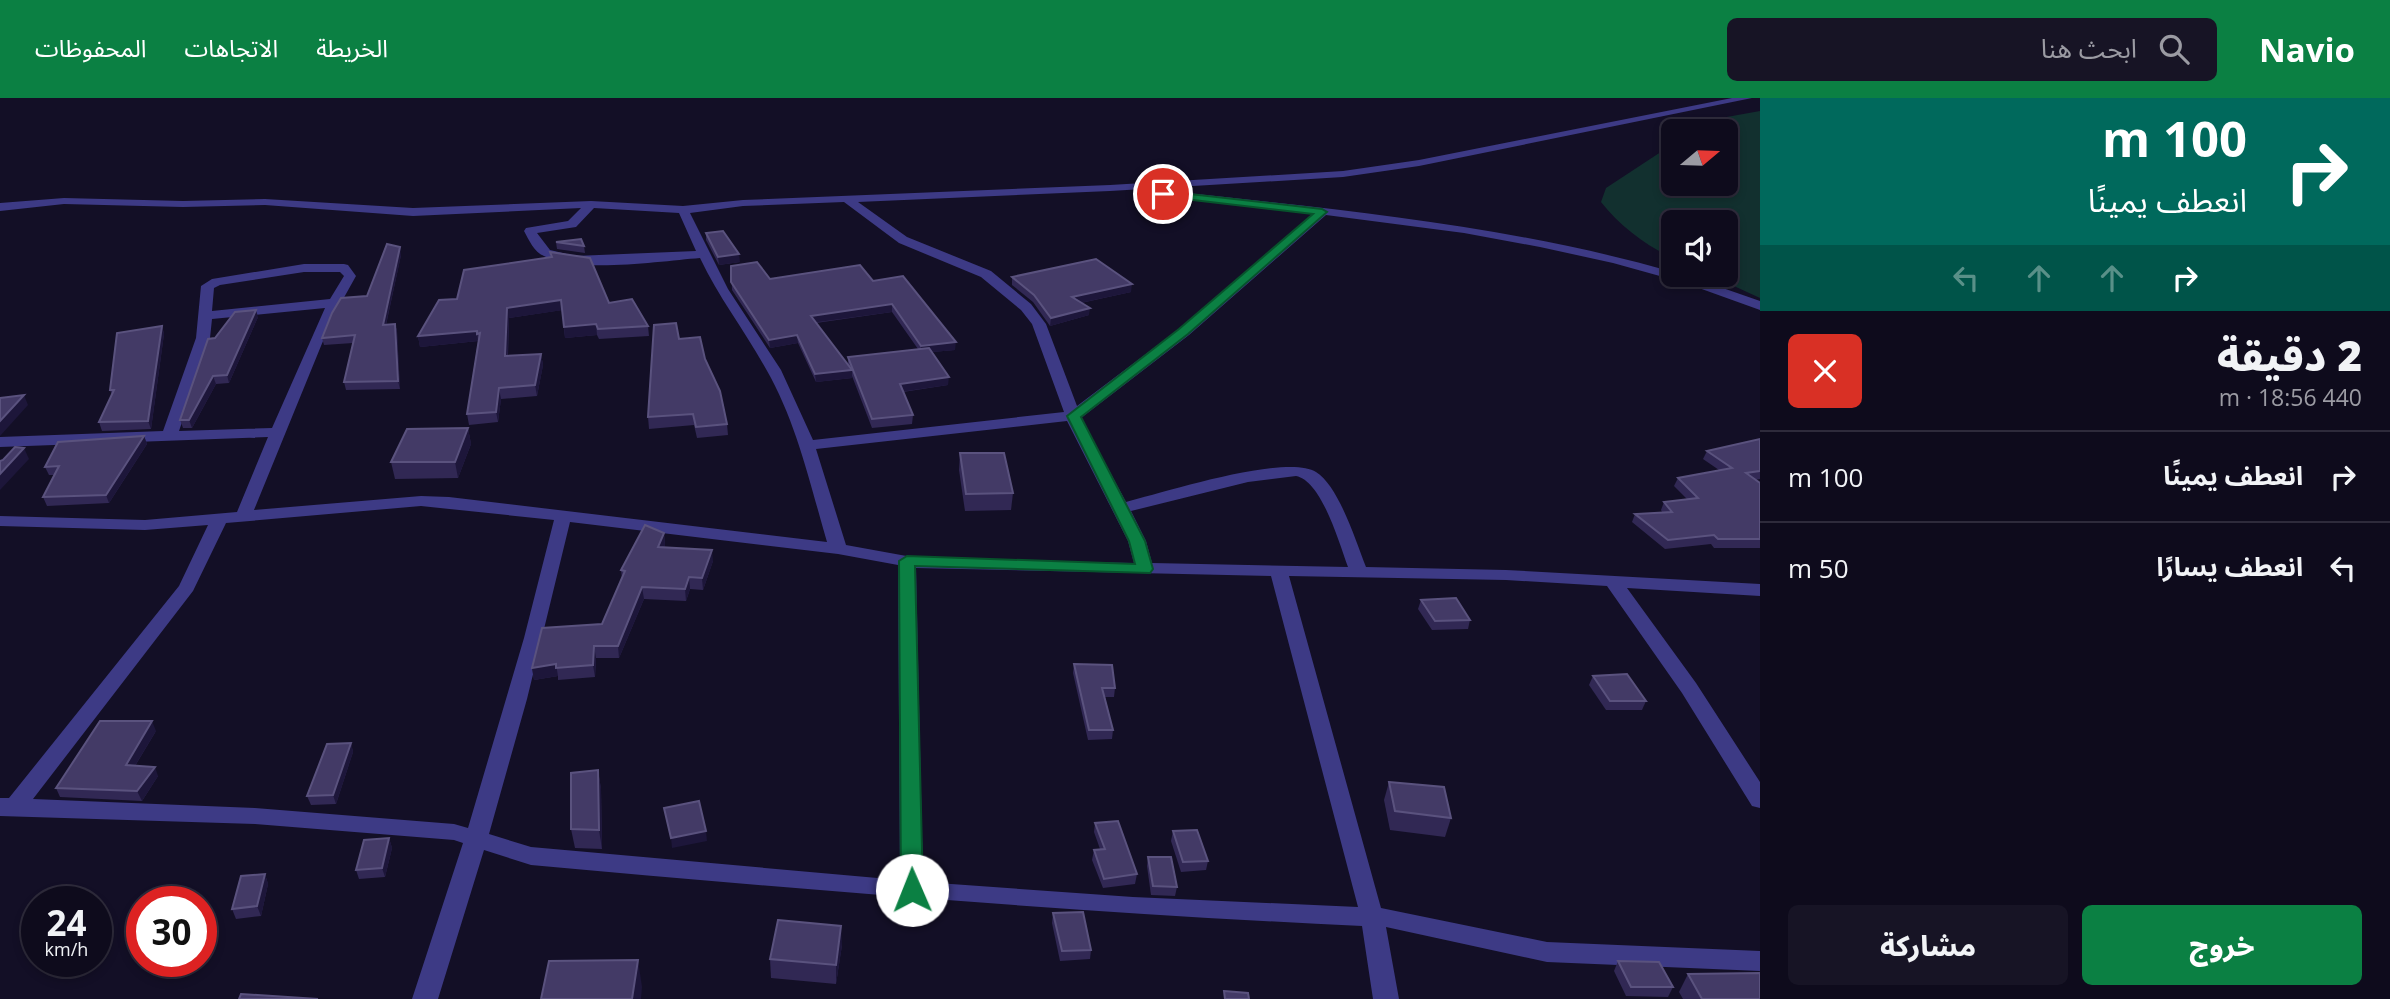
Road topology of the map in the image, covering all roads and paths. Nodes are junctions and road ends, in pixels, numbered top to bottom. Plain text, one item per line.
1 (1746, 98) edge
2 (1110, 188) junction
3 (845, 198) junction
4 (591, 204) junction
5 (0, 206) edge
6 (683, 210) junction
7 (1322, 212) junction
8 (703, 254) junction
9 (334, 303) junction
10 (1760, 306) edge
11 (204, 316) junction
12 (1074, 416) junction
13 (280, 432) junction
14 (169, 437) junction
15 (807, 446) junction
16 (4, 450) edge
17 (1121, 508) junction
18 (244, 515) junction
19 (563, 516) junction
20 (220, 518) junction
21 (0, 521) edge
22 (838, 550) junction
23 (907, 561) junction
24 (1145, 569) junction
25 (1279, 572) junction
26 (1359, 573) junction
27 (1612, 580) junction
28 (1760, 590) edge
29 (1760, 800) edge
30 (4, 809) edge
31 (478, 838) junction
32 (912, 890) junction
33 (1372, 917) junction
34 (1760, 961) edge
35 (425, 999) edge
36 (1386, 999) edge

1 - 2 street
2 - 3 street
2 - 7 street
3 - 6 street
3 - 12 street
4 - 5 street
4 - 6 street
4 - 8 street
6 - 8 street
7 - 10 street
7 - 12 street
8 - 15 street
9 - 11 street
9 - 11 street
9 - 13 street
11 - 14 street
12 - 15 street
12 - 17 street
13 - 14 street
13 - 18 street
14 - 16 street
15 - 22 street
17 - 24 street
17 - 26 street
18 - 19 street
18 - 20 street
19 - 22 street
19 - 31 street
20 - 21 street
20 - 30 street
22 - 23 street
23 - 24 street
23 - 32 street
24 - 25 street
25 - 26 street
25 - 33 street
26 - 27 street
27 - 28 street
27 - 29 street
30 - 31 street
31 - 32 street
31 - 35 street
32 - 33 street
33 - 34 street
33 - 36 street

